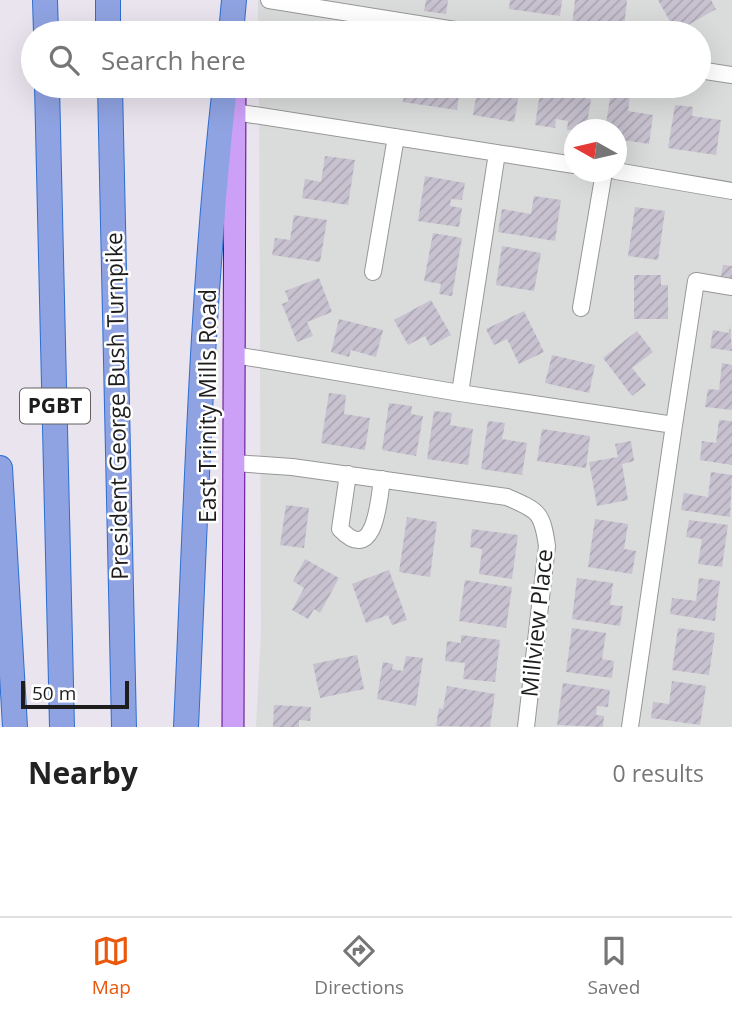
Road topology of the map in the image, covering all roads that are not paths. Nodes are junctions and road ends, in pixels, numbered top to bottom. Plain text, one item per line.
1 (46, 0) edge
2 (108, 0) edge
3 (235, 0) edge
4 (269, 0) edge
5 (46, 21) edge
6 (108, 21) edge
7 (234, 21) edge
8 (399, 21) edge
9 (711, 72) edge
10 (732, 75) edge
11 (47, 98) edge
12 (110, 98) edge
13 (224, 98) edge
14 (235, 98) edge
15 (235, 112) junction
16 (396, 137) junction
17 (498, 153) junction
18 (564, 162) edge
19 (627, 173) edge
20 (602, 182) edge
21 (732, 191) edge
22 (373, 272) dead end
23 (732, 287) edge
24 (581, 308) dead end
25 (235, 355) junction
26 (460, 393) junction
27 (674, 425) junction
28 (234, 463) junction
29 (0, 468) edge
30 (348, 474) junction
31 (382, 479) junction
32 (15, 727) edge
33 (62, 727) edge
34 (124, 727) edge
35 (186, 727) edge
36 (233, 727) edge
37 (526, 727) edge
38 (630, 727) edge

1 - 5 highway
2 - 6 highway
3 - 7 highway
4 - 8 street
9 - 10 street
11 - 33 highway, PGBT
12 - 34 highway, President George Bush Turnpike / PGBT
13 - 35 highway
14 - 15 main road, East Trinity Mills Road
15 - 16 street
15 - 25 main road, East Trinity Mills Road
16 - 17 street
16 - 22 street
17 - 18 street
17 - 26 street
19 - 21 street
20 - 24 street
23 - 27 street
25 - 26 street
25 - 28 main road, East Trinity Mills Road
26 - 27 street
27 - 38 street
28 - 30 street, Millview Place
28 - 36 main road, East Trinity Mills Road
29 - 32 highway
30 - 31 street, Millview Place
30 - 31 street
31 - 37 street, Millview Place

